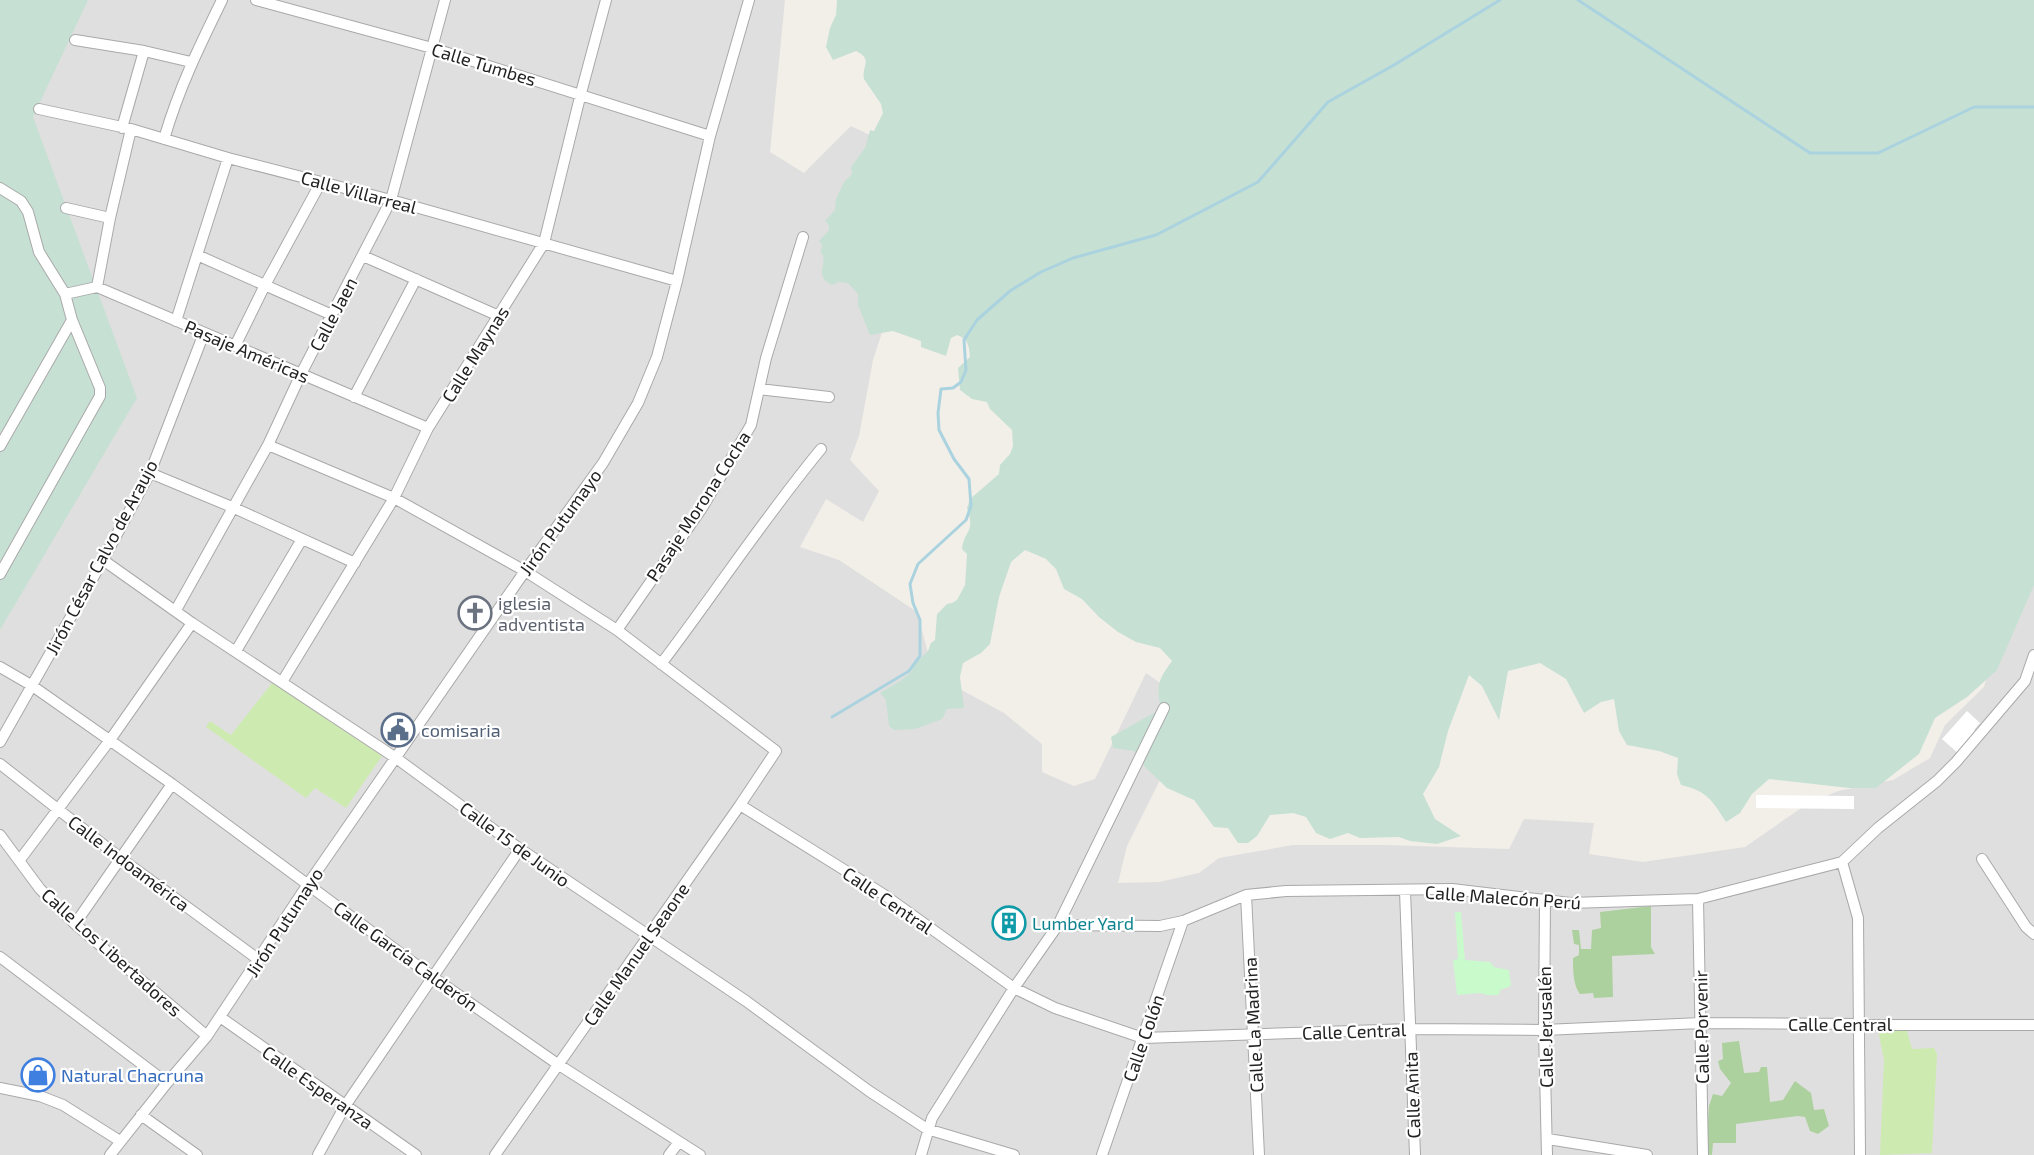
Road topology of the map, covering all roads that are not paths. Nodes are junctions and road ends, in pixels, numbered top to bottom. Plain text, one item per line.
1 (222, 0) edge
2 (256, 0) edge
3 (445, 0) edge
4 (606, 0) edge
5 (748, 0) edge
6 (75, 40) dead end
7 (432, 48) junction
8 (144, 51) junction
9 (190, 62) junction
10 (580, 93) junction
11 (39, 109) dead end
12 (127, 128) junction
13 (710, 136) junction
14 (164, 139) junction
15 (228, 158) junction
16 (321, 182) junction
17 (1, 190) edge
18 (391, 200) junction
19 (66, 208) dead end
20 (110, 218) junction
21 (803, 237) dead end
22 (544, 243) junction
23 (197, 255) junction
24 (363, 256) junction
25 (416, 279) junction
26 (677, 281) junction
27 (265, 285) junction
28 (97, 287) junction
29 (65, 294) junction
30 (332, 315) junction
31 (499, 316) junction
32 (72, 320) junction
33 (176, 321) junction
34 (204, 333) junction
35 (235, 346) junction
36 (301, 374) junction
37 (759, 389) junction
38 (354, 397) junction
39 (829, 397) dead end
40 (428, 428) junction
41 (268, 445) junction
42 (0, 446) edge
43 (821, 448) dead end
44 (150, 473) junction
45 (394, 498) junction
46 (232, 507) junction
47 (302, 539) junction
48 (104, 560) junction
49 (355, 563) junction
50 (525, 571) junction
51 (0, 574) edge
52 (176, 610) junction
53 (192, 623) junction
54 (617, 630) junction
55 (236, 651) junction
56 (2034, 655) edge
57 (661, 664) junction
58 (0, 667) edge
59 (282, 682) junction
60 (31, 685) junction
61 (1164, 708) dead end
62 (110, 740) junction
63 (0, 742) edge
64 (396, 758) junction
65 (0, 764) edge
66 (172, 784) junction
67 (740, 805) junction
68 (59, 810) junction
69 (0, 835) edge
70 (520, 849) junction
71 (119, 857) junction
72 (1982, 858) dead end
73 (19, 861) junction
74 (1842, 862) junction
75 (308, 884) junction
76 (1404, 891) junction
77 (1246, 895) junction
78 (1545, 899) junction
79 (1698, 899) junction
80 (1183, 921) junction
81 (75, 924) junction
82 (1058, 925) junction
83 (2034, 934) edge
84 (648, 937) junction
85 (0, 957) edge
86 (259, 960) junction
87 (434, 978) junction
88 (1014, 988) junction
89 (220, 1017) junction
90 (1701, 1023) junction
91 (1857, 1024) junction
92 (2034, 1025) edge
93 (1410, 1029) junction
94 (1544, 1030) junction
95 (1254, 1035) junction
96 (207, 1036) junction
97 (1143, 1038) junction
98 (559, 1065) junction
99 (167, 1083) junction
100 (0, 1088) edge
101 (345, 1106) junction
102 (141, 1115) junction
103 (927, 1129) junction
104 (1548, 1139) junction
105 (120, 1141) junction
106 (679, 1142) junction
107 (110, 1155) edge
108 (197, 1155) edge
109 (318, 1155) edge
110 (416, 1155) edge
111 (495, 1155) edge
112 (669, 1155) edge
113 (700, 1155) edge
114 (921, 1155) edge
115 (1014, 1155) edge
116 (1102, 1155) edge
117 (1259, 1155) edge
118 (1415, 1155) edge
119 (1535, 1155) edge
120 (1547, 1155) edge
121 (1647, 1155) edge
122 (1703, 1155) edge
123 (1860, 1155) edge

1 - 9 street
2 - 7 street, Calle Tumbes
3 - 7 street, Calle Jaen
4 - 10 street, Calle Maynas
5 - 13 street, Jirón Putumayo
6 - 8 street
7 - 10 street, Calle Tumbes
7 - 18 street, Calle Jaen
8 - 9 street
8 - 12 street
9 - 14 street
10 - 13 street, Calle Tumbes
10 - 22 street, Calle Maynas
11 - 12 street, Calle Villarreal
12 - 14 street, Calle Villarreal
12 - 20 street
13 - 26 street, Jirón Putumayo
14 - 15 street, Calle Villarreal
15 - 16 street, Calle Villarreal
15 - 23 street
16 - 18 street, Calle Villarreal
16 - 27 street
17 - 29 street
18 - 22 street, Calle Villarreal
18 - 24 street, Calle Jaen
19 - 20 street
20 - 28 street
21 - 37 street, Pasaje Morona Cocha
22 - 26 street, Calle Villarreal
22 - 31 street, Calle Maynas
23 - 27 street
23 - 33 street
24 - 25 street
24 - 30 street, Calle Jaen
25 - 31 street
25 - 38 street
26 - 50 street, Jirón Putumayo
27 - 30 street
27 - 35 street
28 - 29 street
28 - 33 street, Pasaje Américas
29 - 32 street
30 - 36 street, Calle Jaen
31 - 40 street, Calle Maynas
32 - 42 street
32 - 51 street
33 - 34 street, Pasaje Américas
34 - 35 street, Pasaje Américas
34 - 44 street, Jirón César Calvo de Araujo
35 - 36 street, Pasaje Américas
36 - 38 street, Pasaje Américas
36 - 41 street, Calle Jaen
37 - 39 street
37 - 54 street, Pasaje Morona Cocha
38 - 40 street, Pasaje Américas
40 - 45 street, Calle Maynas
41 - 45 street
41 - 46 street, Calle Jaen
43 - 57 street
44 - 46 street
44 - 48 street, Jirón César Calvo de Araujo
45 - 49 street, Calle Maynas
45 - 50 street
46 - 47 street
46 - 52 street, Calle Jaen
47 - 49 street
47 - 55 street
48 - 52 street, Calle 15 de Junio
48 - 60 street, Jirón César Calvo de Araujo
49 - 59 street, Calle Maynas
50 - 54 street
50 - 64 street, Jirón Putumayo
52 - 53 street, Calle 15 de Junio
53 - 55 street, Calle 15 de Junio
53 - 62 street
54 - 57 street
55 - 59 street, Calle 15 de Junio
56 - 74 street
57 - 67 street, Calle Manuel Seaone
58 - 60 street, Calle García Calderón
59 - 64 street, Calle 15 de Junio
60 - 62 street, Calle García Calderón
60 - 63 street, Jirón César Calvo de Araujo
61 - 82 street
62 - 66 street, Calle García Calderón
62 - 68 street
64 - 70 street, Calle 15 de Junio
64 - 75 street, Jirón Putumayo
65 - 68 street, Calle Indoamérica
66 - 71 street
66 - 75 street, Calle García Calderón
67 - 84 street, Calle Manuel Seaone
67 - 88 street, Calle Central
68 - 71 street, Calle Indoamérica
68 - 73 street
69 - 73 street, Calle Los Libertadores
70 - 84 street, Calle 15 de Junio
70 - 87 street
71 - 81 street
71 - 86 street, Calle Indoamérica
72 - 83 street
73 - 81 street, Calle Los Libertadores
74 - 79 street, Calle Malecón Perú
74 - 91 street
75 - 86 street, Jirón Putumayo
75 - 87 street, Calle García Calderón
76 - 77 street, Calle Malecón Perú
76 - 78 street, Calle Malecón Perú
76 - 93 street, Calle Anita
77 - 80 street, Calle Malecón Perú
77 - 95 street, Calle La Madrina
78 - 79 street, Calle Malecón Perú
78 - 94 street, Calle Jerusalén
79 - 90 street, Calle Porvenir
80 - 82 street, Calle Malecón Perú
80 - 97 street, Calle Colón
81 - 96 street, Calle Los Libertadores
82 - 88 street
84 - 98 street, Calle Manuel Seaone
84 - 103 street, Calle 15 de Junio
85 - 99 street
86 - 89 street, Jirón Putumayo
87 - 98 street, Calle García Calderón
87 - 101 street
88 - 97 street, Calle Central
88 - 103 street
89 - 96 street, Jirón Putumayo
89 - 101 street, Calle Esperanza
90 - 91 street, Calle Central
90 - 94 street, Calle Central
90 - 122 street, Calle Porvenir
91 - 92 street, Calle Central
91 - 123 street
93 - 94 street, Calle Central
93 - 95 street, Calle Central
93 - 118 street, Calle Anita
94 - 104 street, Calle Jerusalén
95 - 97 street, Calle Central
95 - 117 street, Calle La Madrina
96 - 99 street, Jirón Putumayo
97 - 116 street, Calle Colón
98 - 106 street, Calle García Calderón
98 - 111 street, Calle Manuel Seaone
99 - 102 street, Jirón Putumayo
100 - 105 street
101 - 109 street
101 - 110 street, Calle Esperanza
102 - 105 street, Jirón Putumayo
102 - 108 street
103 - 114 street
103 - 115 street, Calle 15 de Junio
104 - 120 street, Calle Jerusalén
104 - 121 street
105 - 107 street, Jirón Putumayo
106 - 112 street
106 - 113 street, Calle García Calderón
119 - 120 street

